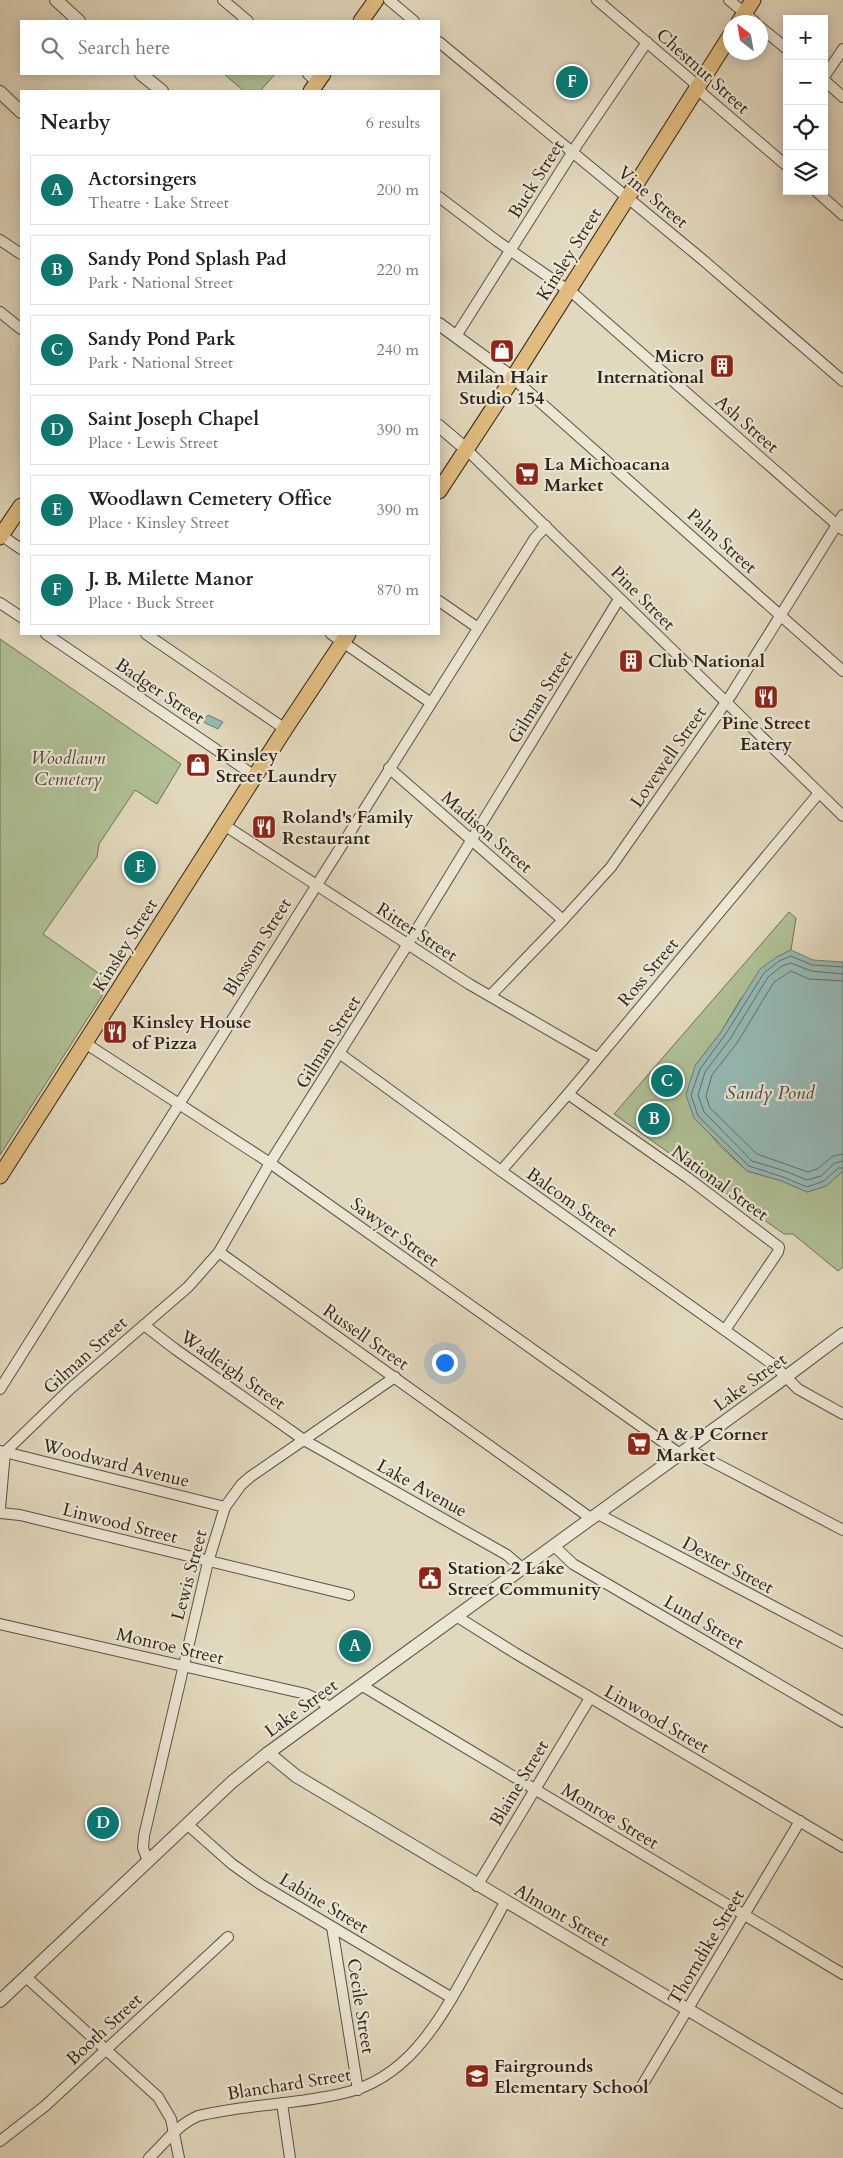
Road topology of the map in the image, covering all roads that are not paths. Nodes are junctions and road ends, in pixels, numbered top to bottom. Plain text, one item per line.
1 (56, 0) edge
2 (223, 0) edge
3 (376, 0) edge
4 (389, 0) edge
5 (597, 0) edge
6 (729, 0) edge
7 (753, 0) edge
8 (742, 15) edge
9 (748, 15) edge
10 (78, 20) edge
11 (247, 20) edge
12 (362, 20) edge
13 (413, 20) edge
14 (768, 34) edge
15 (647, 42) junction
16 (440, 43) edge
17 (783, 46) edge
18 (723, 47) edge
19 (843, 49) edge
20 (828, 73) edge
21 (142, 75) edge
22 (828, 83) edge
23 (698, 87) junction
24 (161, 90) edge
25 (0, 92) edge
26 (843, 97) edge
27 (20, 111) edge
28 (573, 152) junction
29 (783, 162) edge
30 (820, 195) edge
31 (627, 197) junction
32 (440, 198) edge
33 (843, 215) edge
34 (0, 240) edge
35 (510, 251) junction
36 (20, 253) edge
37 (569, 290) junction
38 (0, 312) edge
39 (440, 325) edge
40 (20, 328) edge
41 (456, 336) junction
42 (513, 378) junction
43 (843, 380) edge
44 (440, 427) edge
45 (466, 449) junction
46 (440, 490) edge
47 (20, 507) edge
48 (843, 515) edge
49 (546, 526) junction
50 (840, 528) edge
51 (0, 536) edge
52 (20, 548) edge
53 (619, 600) junction
54 (0, 602) edge
55 (440, 602) edge
56 (20, 616) edge
57 (780, 616) junction
58 (478, 628) junction
59 (47, 635) edge
60 (147, 635) edge
61 (341, 636) edge
62 (843, 671) edge
63 (431, 703) junction
64 (726, 703) junction
65 (285, 729) junction
66 (389, 768) junction
67 (255, 776) junction
68 (819, 793) junction
69 (843, 816) edge
70 (224, 825) junction
71 (472, 839) junction
72 (316, 886) junction
73 (564, 920) junction
74 (408, 944) junction
75 (490, 996) junction
76 (85, 1043) junction
77 (339, 1054) junction
78 (597, 1058) junction
79 (568, 1094) junction
80 (178, 1104) junction
81 (270, 1163) junction
82 (501, 1171) junction
83 (0, 1176) edge
84 (219, 1252) junction
85 (144, 1325) junction
86 (725, 1330) junction
87 (843, 1334) edge
88 (395, 1377) junction
89 (786, 1377) junction
90 (0, 1389) edge
91 (843, 1414) edge
92 (304, 1440) junction
93 (2, 1452) edge
94 (684, 1452) junction
95 (225, 1507) junction
96 (0, 1508) edge
97 (0, 1513) edge
98 (595, 1516) junction
99 (843, 1530) edge
100 (554, 1546) junction
101 (208, 1562) junction
102 (522, 1568) junction
103 (349, 1595) dead end
104 (456, 1616) junction
105 (0, 1624) edge
106 (843, 1643) edge
107 (183, 1666) junction
108 (362, 1685) junction
109 (590, 1698) junction
110 (330, 1708) junction
111 (843, 1722) edge
112 (268, 1753) junction
113 (534, 1790) junction
114 (800, 1821) junction
115 (188, 1825) junction
116 (843, 1848) edge
117 (148, 1862) junction
118 (478, 1886) junction
119 (506, 1902) junction
120 (744, 1914) junction
121 (332, 1927) junction
122 (228, 1937) dead end
123 (843, 1974) edge
124 (26, 1977) junction
125 (452, 1998) junction
126 (0, 2001) edge
127 (687, 2009) junction
128 (105, 2050) junction
129 (640, 2089) dead end
130 (358, 2090) junction
131 (843, 2102) edge
132 (282, 2103) junction
133 (174, 2131) junction
134 (0, 2141) edge
135 (149, 2158) edge
136 (178, 2158) edge
137 (290, 2158) edge

1 - 10 street
2 - 11 street
3 - 12 main road
4 - 13 street
5 - 15 street, Chestnut Street
6 - 8 street
7 - 9 main road
14 - 17 street
15 - 23 street, Chestnut Street
15 - 28 street, Buck Street
16 - 28 street, Vine Street
18 - 23 main road, Kinsley Street
19 - 20 street
21 - 24 street
22 - 26 street
23 - 29 street, Chestnut Street
23 - 31 main road, Kinsley Street
25 - 27 street
28 - 31 street, Vine Street
28 - 35 street, Buck Street
30 - 33 street
31 - 37 main road, Kinsley Street
31 - 43 street, Vine Street
32 - 35 street, Ash Street
34 - 36 street
35 - 37 street, Ash Street
35 - 41 street, Buck Street
37 - 42 main road, Kinsley Street
37 - 50 street, Ash Street
38 - 40 street
39 - 41 street, Palm Street
41 - 42 street, Palm Street
42 - 45 main road, Kinsley Street
42 - 57 street, Palm Street
44 - 45 street, Pine Street
45 - 46 main road, Kinsley Street
45 - 49 street, Pine Street
47 - 51 main road
48 - 50 street, Lovewell Street
49 - 53 street, Pine Street
49 - 58 street, Blossom Street
50 - 57 street, Lovewell Street
51 - 52 street
53 - 64 street, Pine Street
53 - 71 street, Gilman Street
54 - 56 street
55 - 58 street
57 - 62 street, Palm Street
57 - 64 street, Lovewell Street
58 - 63 street, Blossom Street
59 - 67 street, Badger Street
60 - 65 street
61 - 63 street
61 - 65 main road, Kinsley Street
63 - 66 street, Blossom Street
64 - 68 street, Pine Street
64 - 73 street, Lovewell Street
65 - 67 main road, Kinsley Street
66 - 71 street, Madison Street
66 - 72 street, Blossom Street
67 - 70 main road, Kinsley Street
68 - 69 street, Pine Street
68 - 78 street, Ross Street
70 - 72 street, Ritter Street
70 - 76 main road, Kinsley Street
71 - 73 street, Madison Street
71 - 74 street, Gilman Street
72 - 74 street, Ritter Street
72 - 80 street, Blossom Street
73 - 75 street, Lovewell Street
74 - 75 street, Ritter Street
74 - 77 street, Gilman Street
75 - 78 street, Ritter Street
76 - 80 street, Sawyer Street
76 - 83 main road, Kinsley Street
77 - 81 street, Gilman Street
77 - 82 street, Balcom Street
78 - 79 street, Ross Street
79 - 82 street, Ross Street
79 - 86 street, National Street
80 - 81 street, Sawyer Street
80 - 90 street, Blossom Street
81 - 84 street, Gilman Street
81 - 94 street, Sawyer Street
82 - 86 street, Balcom Street
84 - 85 street, Gilman Street
84 - 88 street, Russell Street
85 - 92 street, Wadleigh Street
85 - 93 street, Gilman Street
86 - 89 street, Balcom Street
87 - 89 street, Lake Street
88 - 92 street, Lewis Street
88 - 98 street, Russell Street
89 - 91 street, Balcom Street
89 - 94 street, Lake Street
92 - 95 street, Lewis Street
92 - 102 street, Lake Avenue
93 - 95 street, Woodward Avenue
93 - 96 street
94 - 98 street, Lake Street
94 - 99 street, Sawyer Street
95 - 101 street, Lewis Street
97 - 101 street, Linwood Street
98 - 100 street, Lake Street
98 - 106 street, Dexter Street
100 - 102 street, Lake Street
100 - 111 street, Lund Street
101 - 103 street, Linwood Street
101 - 107 street, Lewis Street
102 - 104 street, Lake Street
104 - 108 street, Lake Street
104 - 109 street, Linwood Street
105 - 107 street, Monroe Street
107 - 110 street, Monroe Street
107 - 117 street, Lewis Street
108 - 110 street, Lake Street
108 - 113 street, Monroe Street
109 - 113 street, Blaine Street
109 - 114 street, Linwood Street
110 - 112 street, Lake Street
112 - 115 street, Lake Street
112 - 118 street, Almont Street
113 - 118 street, Blaine Street
113 - 120 street, Monroe Street
114 - 116 street, Linwood Street
114 - 120 street, Thorndike Street
115 - 117 street, Lake Street
115 - 121 street, Labine Street
117 - 124 street, Lake Street
118 - 119 street, Almont Street
119 - 125 street, Blanchard Street
119 - 127 street, Almont Street
120 - 123 street, Monroe Street
120 - 127 street, Thorndike Street
121 - 125 street, Labine Street
121 - 130 street, Cecile Street
122 - 128 street, Booth Street
124 - 126 street, Lake Street
124 - 128 street
125 - 130 street, Blanchard Street
127 - 129 street, Thorndike Street
127 - 131 street, Almont Street
128 - 133 street
128 - 134 street, Booth Street
130 - 132 street, Blanchard Street
132 - 133 street, Blanchard Street
132 - 137 street
133 - 135 street, Blanchard Street
133 - 136 street

